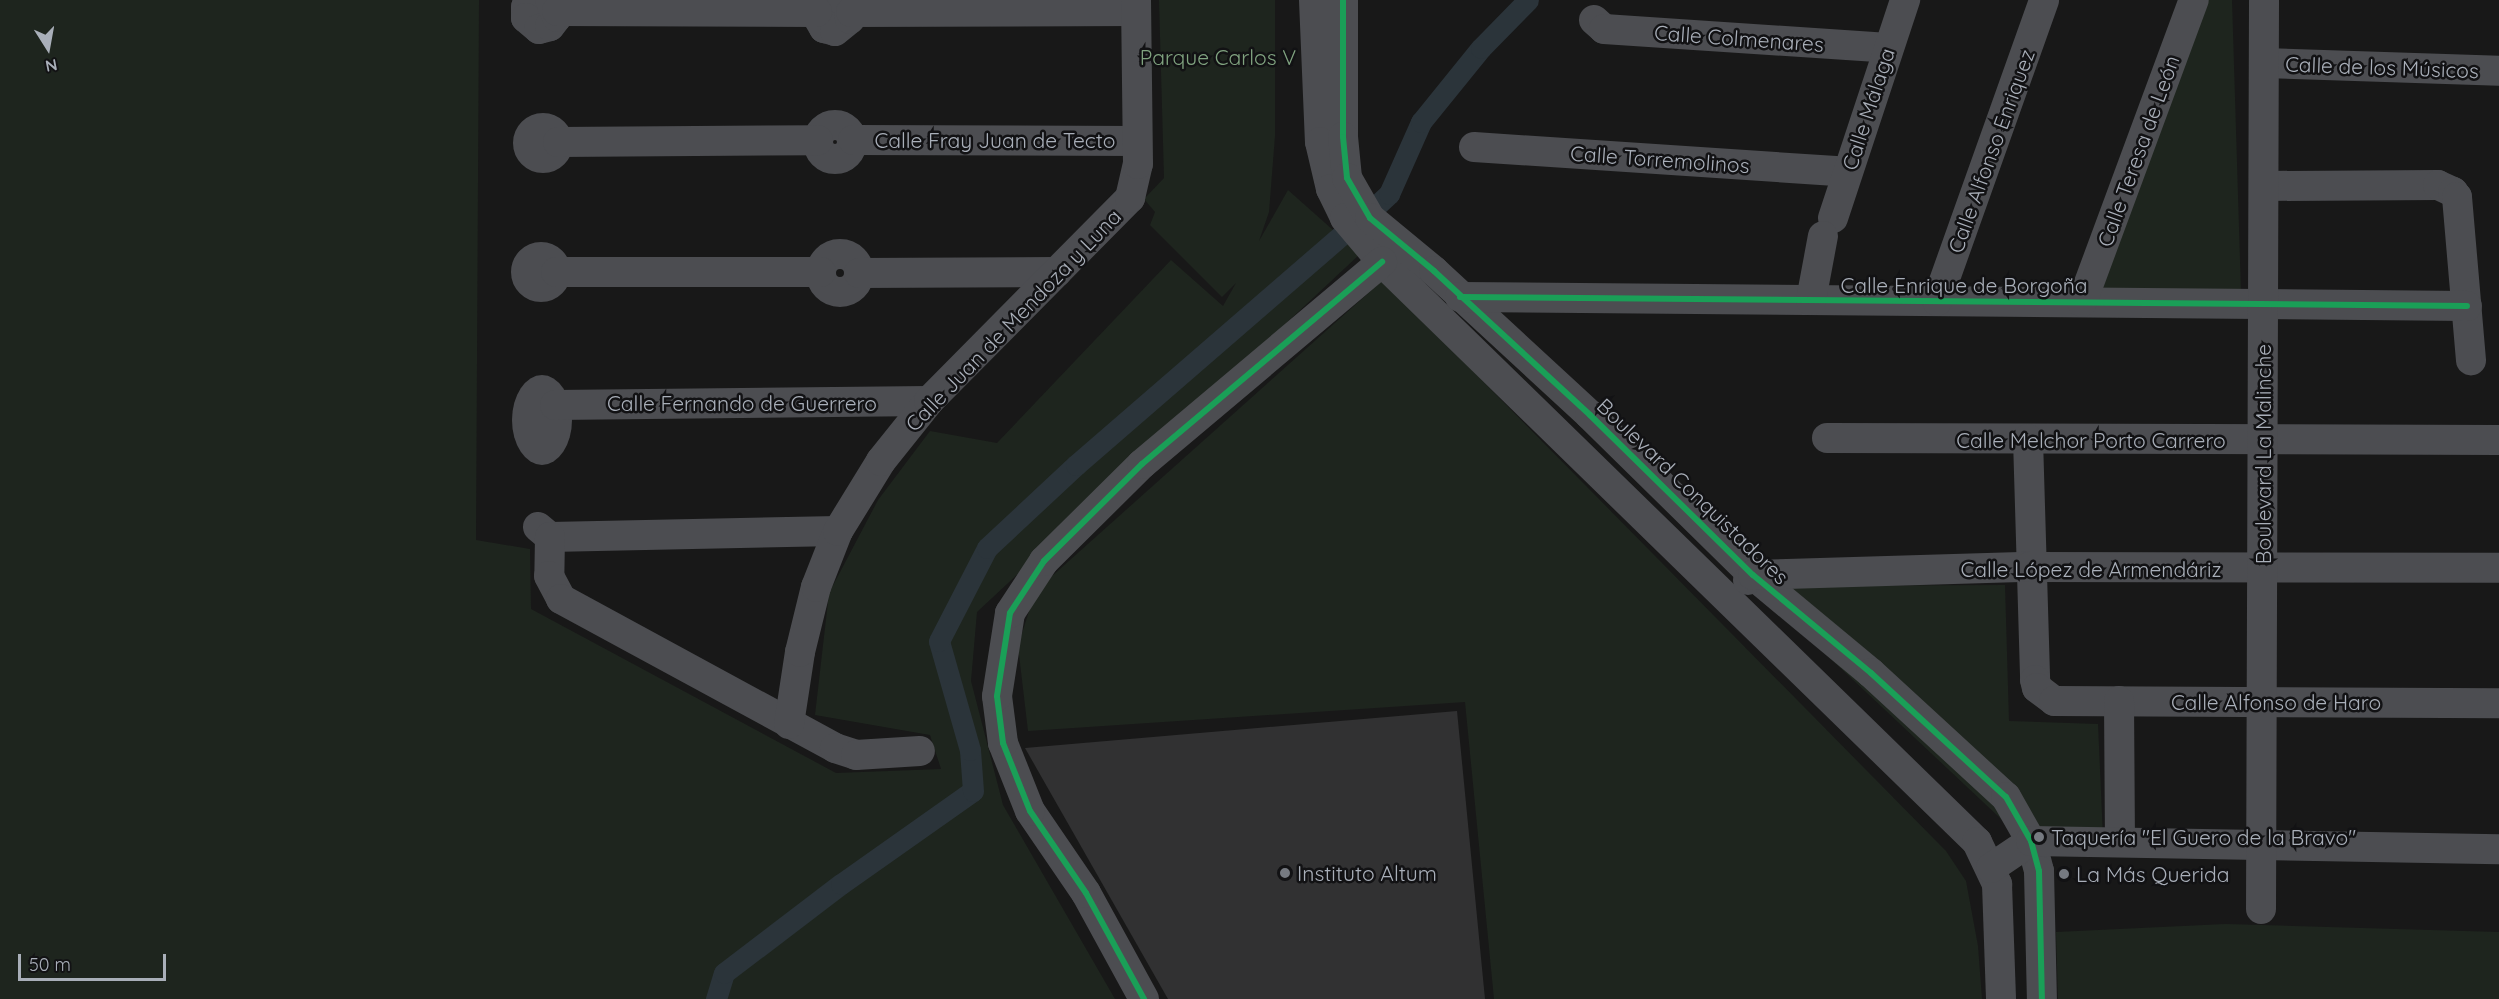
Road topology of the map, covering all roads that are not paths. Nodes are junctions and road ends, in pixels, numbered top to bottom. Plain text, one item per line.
1 (1314, 0) edge
2 (1343, 0) edge
3 (1905, 0) edge
4 (2044, 0) edge
5 (2194, 0) edge
6 (2264, 0) edge
7 (546, 4) edge
8 (834, 6) edge
9 (1136, 6) edge
10 (1594, 20) dead end
11 (1888, 48) junction
12 (2264, 63) junction
13 (2499, 71) edge
14 (1137, 141) junction
15 (558, 142) dead end
16 (1474, 147) dead end
17 (1847, 172) junction
18 (2264, 186) junction
19 (1382, 262) junction
20 (556, 272) dead end
21 (1058, 272) junction
22 (1460, 297) junction
23 (1811, 300) junction
24 (1937, 301) junction
25 (2082, 302) junction
26 (2263, 304) junction
27 (2467, 306) junction
28 (2471, 360) dead end
29 (929, 401) junction
30 (555, 405) dead end
31 (1827, 438) dead end
32 (2028, 439) junction
33 (2499, 440) edge
34 (2263, 441) junction
35 (838, 531) junction
36 (2029, 567) junction
37 (2499, 568) edge
38 (2263, 569) junction
39 (1753, 575) junction
40 (1727, 597) junction
41 (2119, 701) junction
42 (2262, 702) junction
43 (2499, 703) edge
44 (789, 724) junction
45 (920, 751) dead end
46 (2031, 841) junction
47 (2120, 842) junction
48 (2262, 844) junction
49 (2499, 849) edge
50 (1991, 868) junction
51 (2261, 909) dead end
52 (1144, 999) edge
53 (2001, 999) edge
54 (2042, 999) edge

1 - 19 street
2 - 22 street, Boulevard Conquistadores
3 - 11 street, Calle Málaga
4 - 24 street, Calle Alfonso Enriquez
5 - 25 street, Calle Teresa de León
6 - 12 street, Boulevard La Malinche
7 - 8 street
8 - 9 street
9 - 14 street, Calle Juan de Mendoza y Luna
10 - 11 street, Calle Colmenares
11 - 17 street, Calle Málaga
12 - 13 street, Calle de los Músicos
12 - 18 street, Boulevard La Malinche
14 - 15 street, Calle Fray Juan de Tecto
14 - 21 street, Calle Juan de Mendoza y Luna
16 - 17 street, Calle Torremolinos
17 - 23 street, Calle Málaga
18 - 26 street, Boulevard La Malinche
18 - 27 street
19 - 40 street
19 - 52 street
20 - 21 street
21 - 29 street, Calle Juan de Mendoza y Luna
22 - 23 street, Calle Enrique de Borgoña
22 - 39 street, Boulevard Conquistadores
23 - 24 street, Calle Enrique de Borgoña
24 - 25 street, Calle Enrique de Borgoña
25 - 26 street, Calle Enrique de Borgoña
26 - 27 street, Calle Enrique de Borgoña
26 - 34 street, Boulevard La Malinche
27 - 28 street
29 - 30 street, Calle Fernando de Guerrero
29 - 35 street, Calle Juan de Mendoza y Luna
31 - 32 street, Calle Melchor Porto Carrero
32 - 34 street, Calle Melchor Porto Carrero
32 - 36 street
33 - 34 street, Calle Melchor Porto Carrero
34 - 38 street, Boulevard La Malinche
35 - 44 street, Calle Juan de Mendoza y Luna
35 - 44 street
36 - 38 street, Calle López de Armendáriz
36 - 39 street, Calle López de Armendáriz
36 - 41 street, Calle Alfonso de Haro
37 - 38 street, Calle López de Armendáriz
38 - 42 street, Boulevard La Malinche
39 - 40 street
39 - 46 street, Boulevard Conquistadores
40 - 50 street
41 - 42 street, Calle Alfonso de Haro
41 - 47 street
42 - 43 street, Calle Alfonso de Haro
42 - 48 street, Boulevard La Malinche
44 - 45 street
46 - 47 street
46 - 50 street
46 - 54 street, Boulevard Conquistadores
47 - 48 street
48 - 49 street
48 - 51 street, Boulevard La Malinche
50 - 53 street

